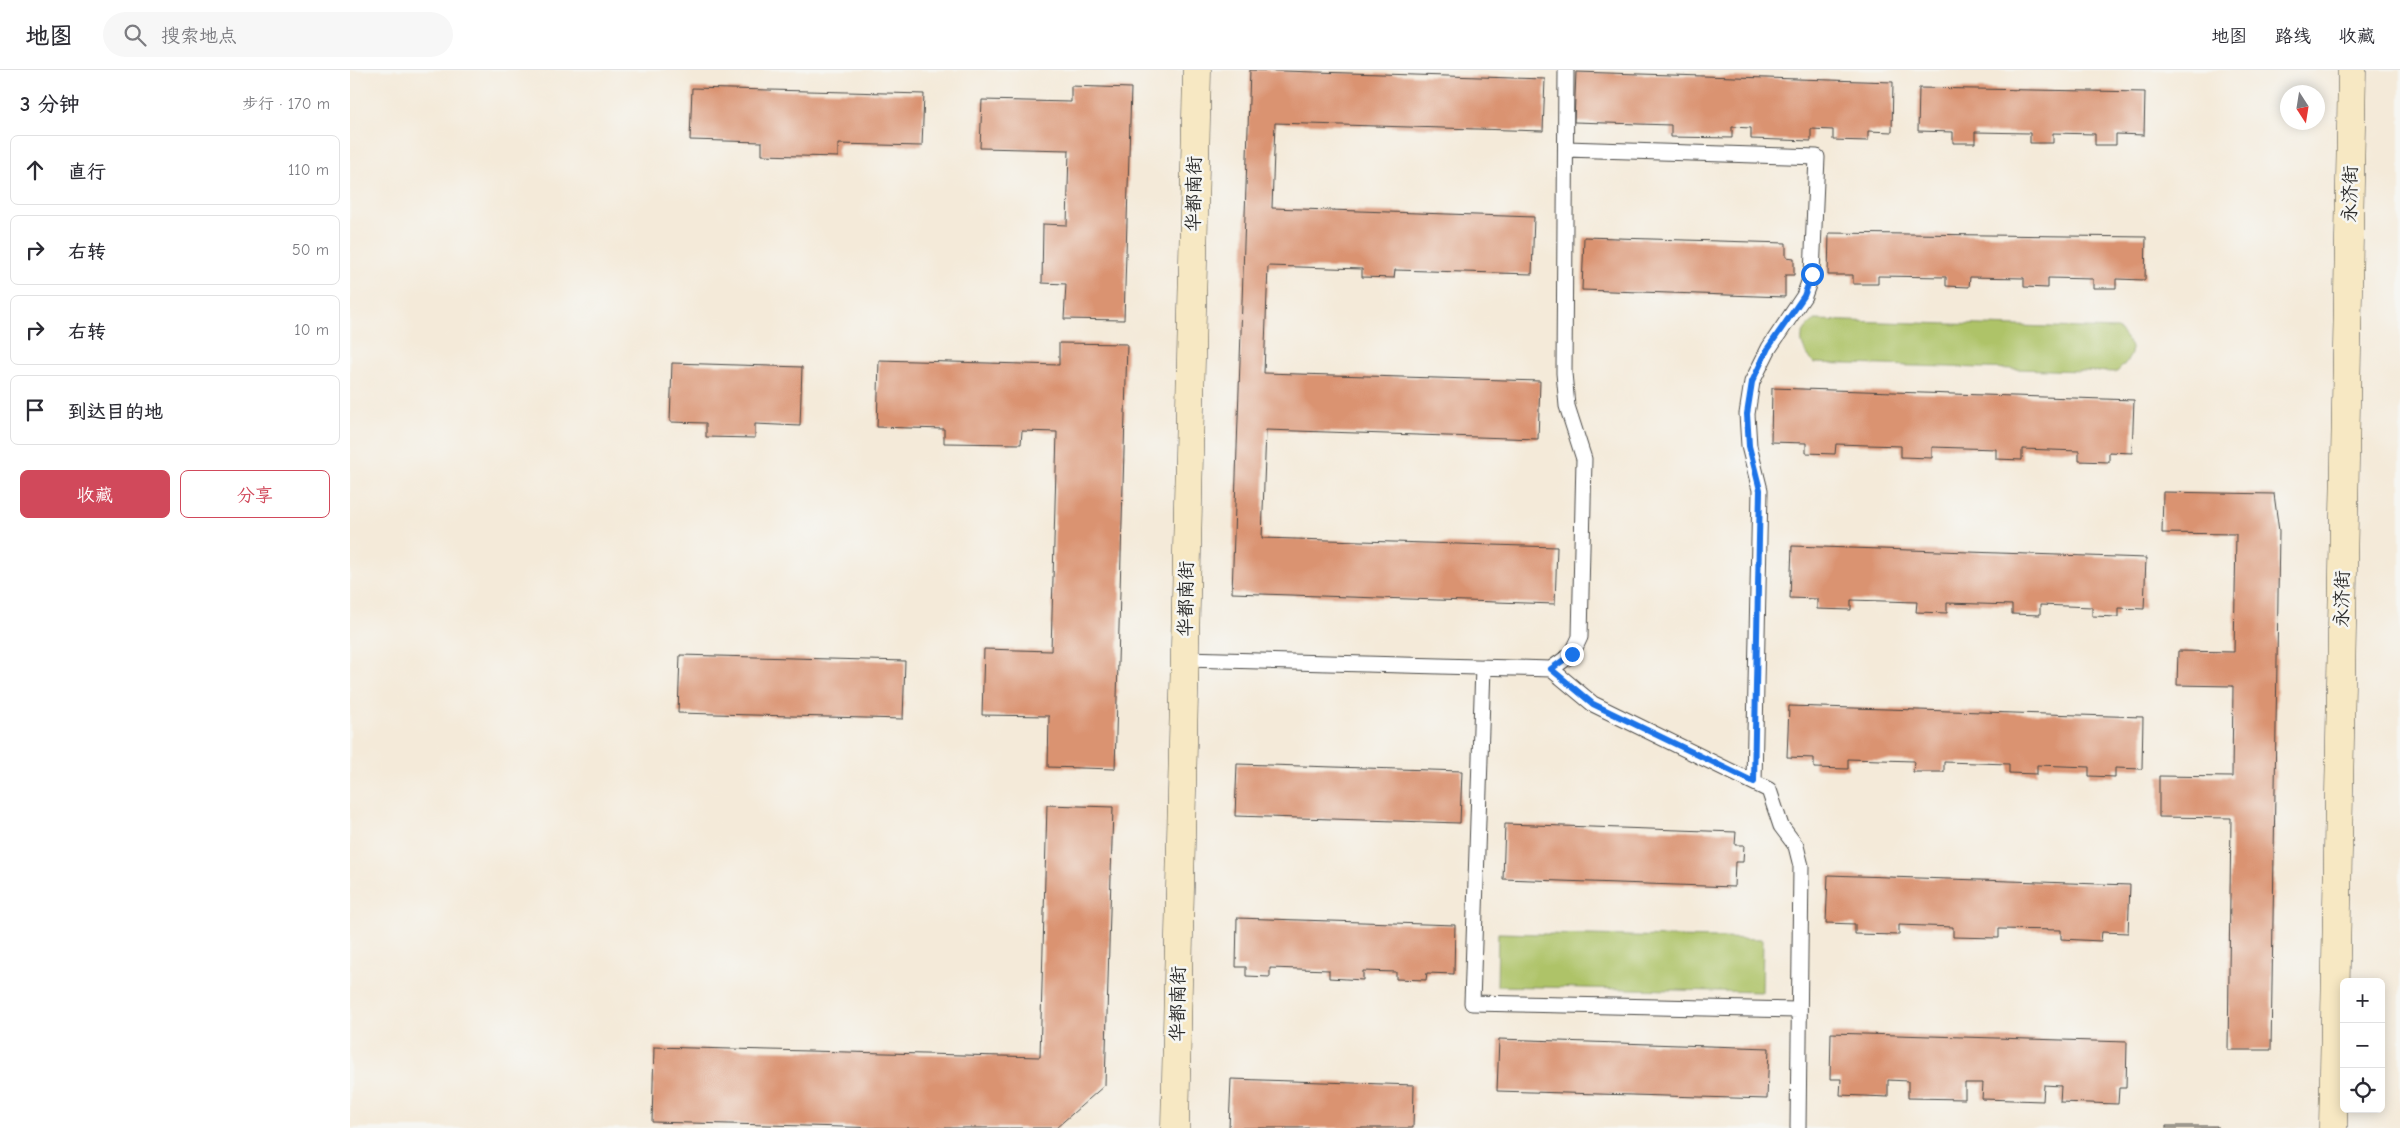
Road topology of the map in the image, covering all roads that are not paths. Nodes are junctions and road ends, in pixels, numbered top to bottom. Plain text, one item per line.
1 (1197, 70) edge
2 (1566, 70) edge
3 (2352, 70) edge
4 (1566, 149) junction
5 (1185, 660) junction
6 (1484, 667) junction
7 (1551, 669) junction
8 (1754, 782) junction
9 (1798, 1010) junction
10 (1175, 1128) edge
11 (1798, 1128) edge
12 (2333, 1128) edge

1 - 5 street, 华都南街
2 - 4 lane
3 - 12 street, 永济街
4 - 7 lane
4 - 8 lane
5 - 6 lane
5 - 10 street, 华都南街
6 - 7 lane
6 - 9 lane
7 - 8 lane
8 - 9 lane
9 - 11 lane

